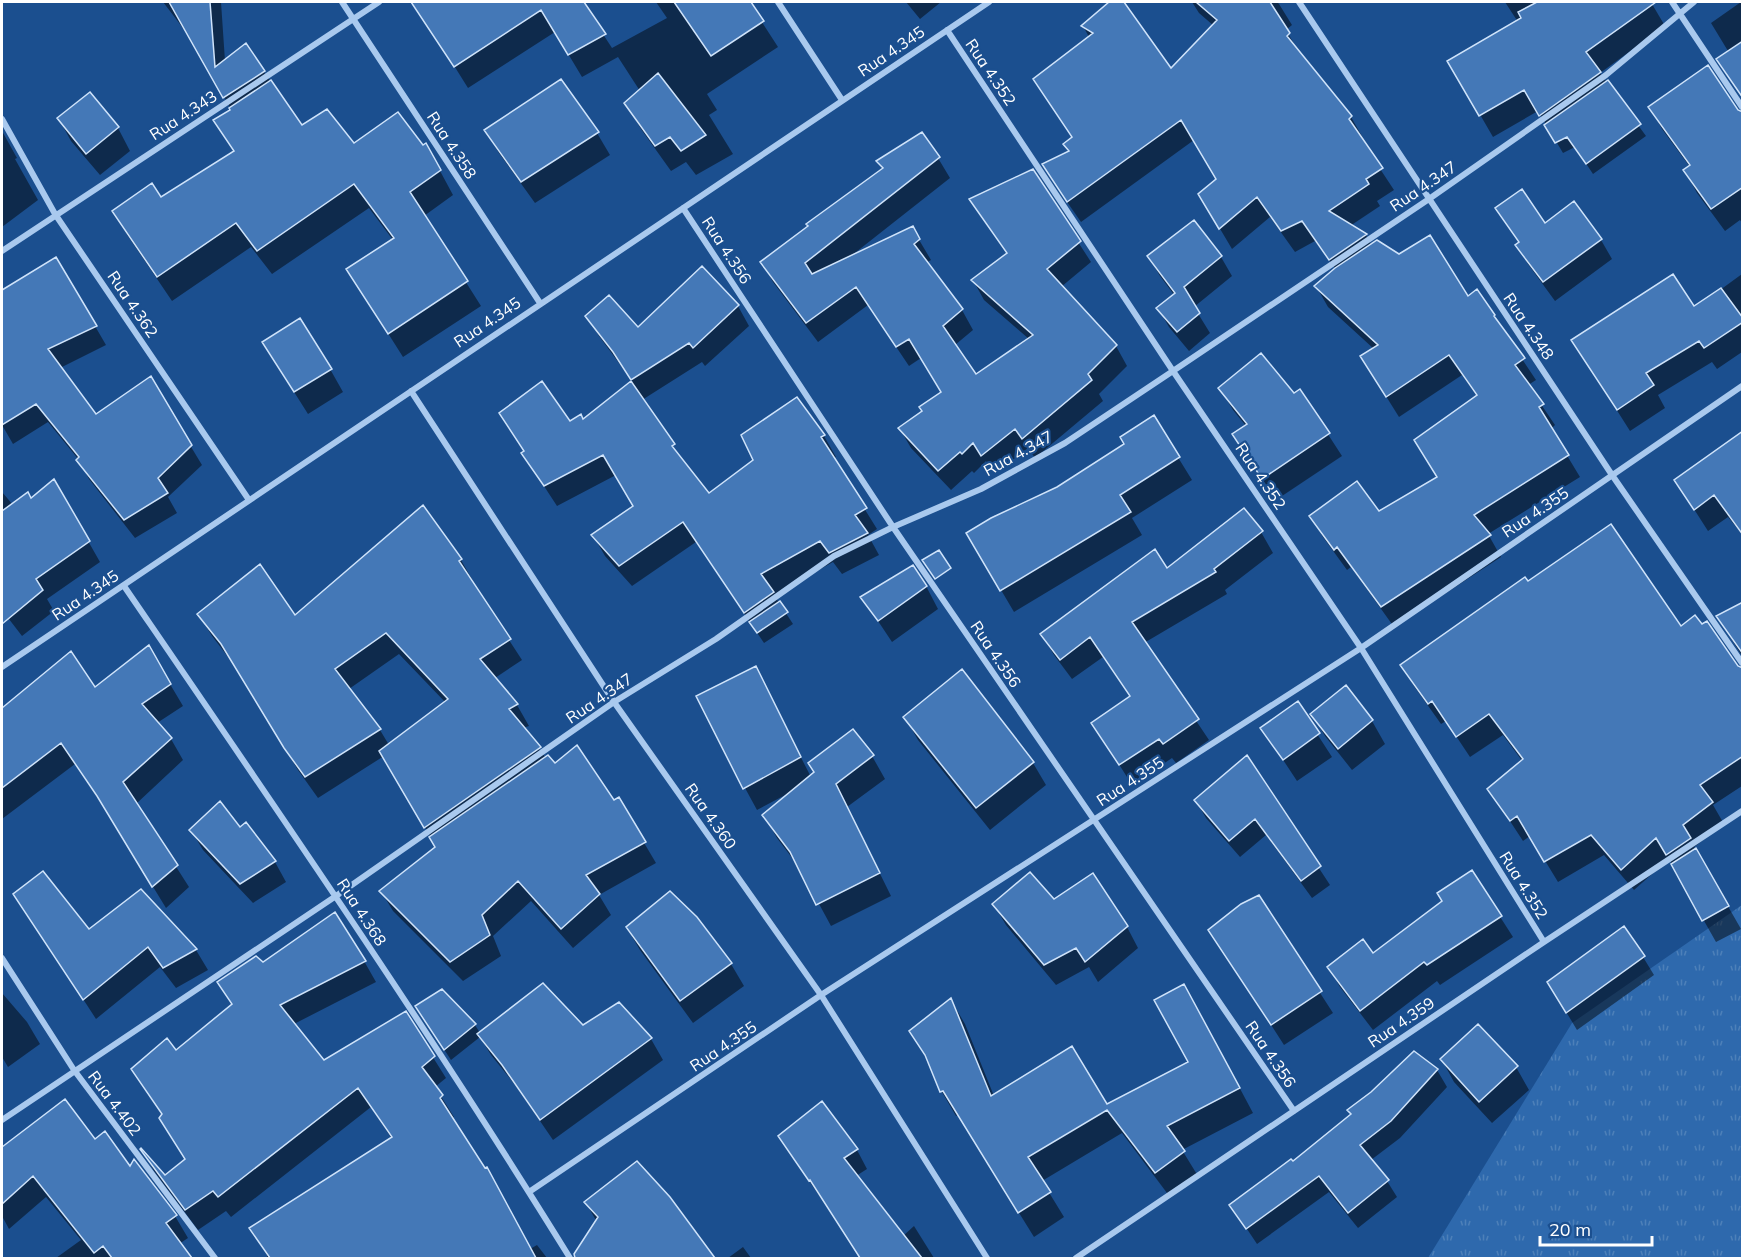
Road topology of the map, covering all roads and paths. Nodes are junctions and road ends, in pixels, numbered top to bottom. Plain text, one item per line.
1 (342, 2) edge
2 (379, 2) edge
3 (778, 2) edge
4 (989, 2) edge
5 (1299, 2) edge
6 (1672, 2) edge
7 (1694, 2) edge
8 (1680, 13) junction
9 (353, 19) junction
10 (947, 30) junction
11 (843, 100) junction
12 (1743, 107) edge
13 (2, 119) edge
14 (1429, 199) junction
15 (683, 208) junction
16 (55, 214) junction
17 (2, 251) edge
18 (540, 303) junction
19 (1173, 371) junction
20 (1743, 386) edge
21 (411, 391) junction
22 (1612, 475) junction
23 (249, 500) junction
24 (893, 527) junction
25 (124, 586) junction
26 (1361, 648) junction
27 (1743, 663) edge
28 (2, 667) edge
29 (614, 702) junction
30 (1743, 812) edge
31 (1094, 820) junction
32 (336, 896) junction
33 (1544, 942) junction
34 (2, 958) edge
35 (821, 995) junction
36 (74, 1070) junction
37 (1294, 1111) junction
38 (2, 1120) edge
39 (529, 1192) junction
40 (215, 1258) edge
41 (570, 1258) edge
42 (987, 1258) edge
43 (1076, 1258) edge

1 - 9 street, Rua 4.358
2 - 9 street, Rua 4.343
3 - 11 street
4 - 10 street, Rua 4.345
5 - 14 street, Rua 4.348
6 - 8 street
7 - 8 street, Rua 4.347
8 - 12 street
8 - 14 street, Rua 4.347
9 - 16 street, Rua 4.343
9 - 18 street, Rua 4.358
10 - 11 street, Rua 4.345
10 - 19 street, Rua 4.352
11 - 15 street, Rua 4.345
13 - 16 street, Rua 4.362
14 - 19 street, Rua 4.347
14 - 22 street, Rua 4.348
15 - 18 street, Rua 4.345
15 - 24 street, Rua 4.356
16 - 17 street, Rua 4.343
16 - 23 street, Rua 4.362
18 - 21 street, Rua 4.345
19 - 24 street, Rua 4.347
19 - 26 street, Rua 4.352
20 - 22 street, Rua 4.355
21 - 23 street, Rua 4.345
21 - 29 street, Rua 4.360
22 - 26 street, Rua 4.355
22 - 27 street, Rua 4.348
23 - 25 street, Rua 4.345
24 - 29 street, Rua 4.347
24 - 31 street, Rua 4.356
25 - 28 street, Rua 4.345
25 - 32 street, Rua 4.368
26 - 31 street, Rua 4.355
26 - 33 street, Rua 4.352
29 - 32 street, Rua 4.347
29 - 35 street, Rua 4.360
30 - 33 street, Rua 4.359
31 - 35 street, Rua 4.355
31 - 37 street, Rua 4.356
32 - 36 street, Rua 4.347
32 - 39 street, Rua 4.368
33 - 37 street, Rua 4.359
34 - 36 street, Rua 4.402
35 - 39 street, Rua 4.355
35 - 42 street, Rua 4.360
36 - 38 street
36 - 40 street, Rua 4.402
37 - 43 street, Rua 4.359
39 - 41 street, Rua 4.368

